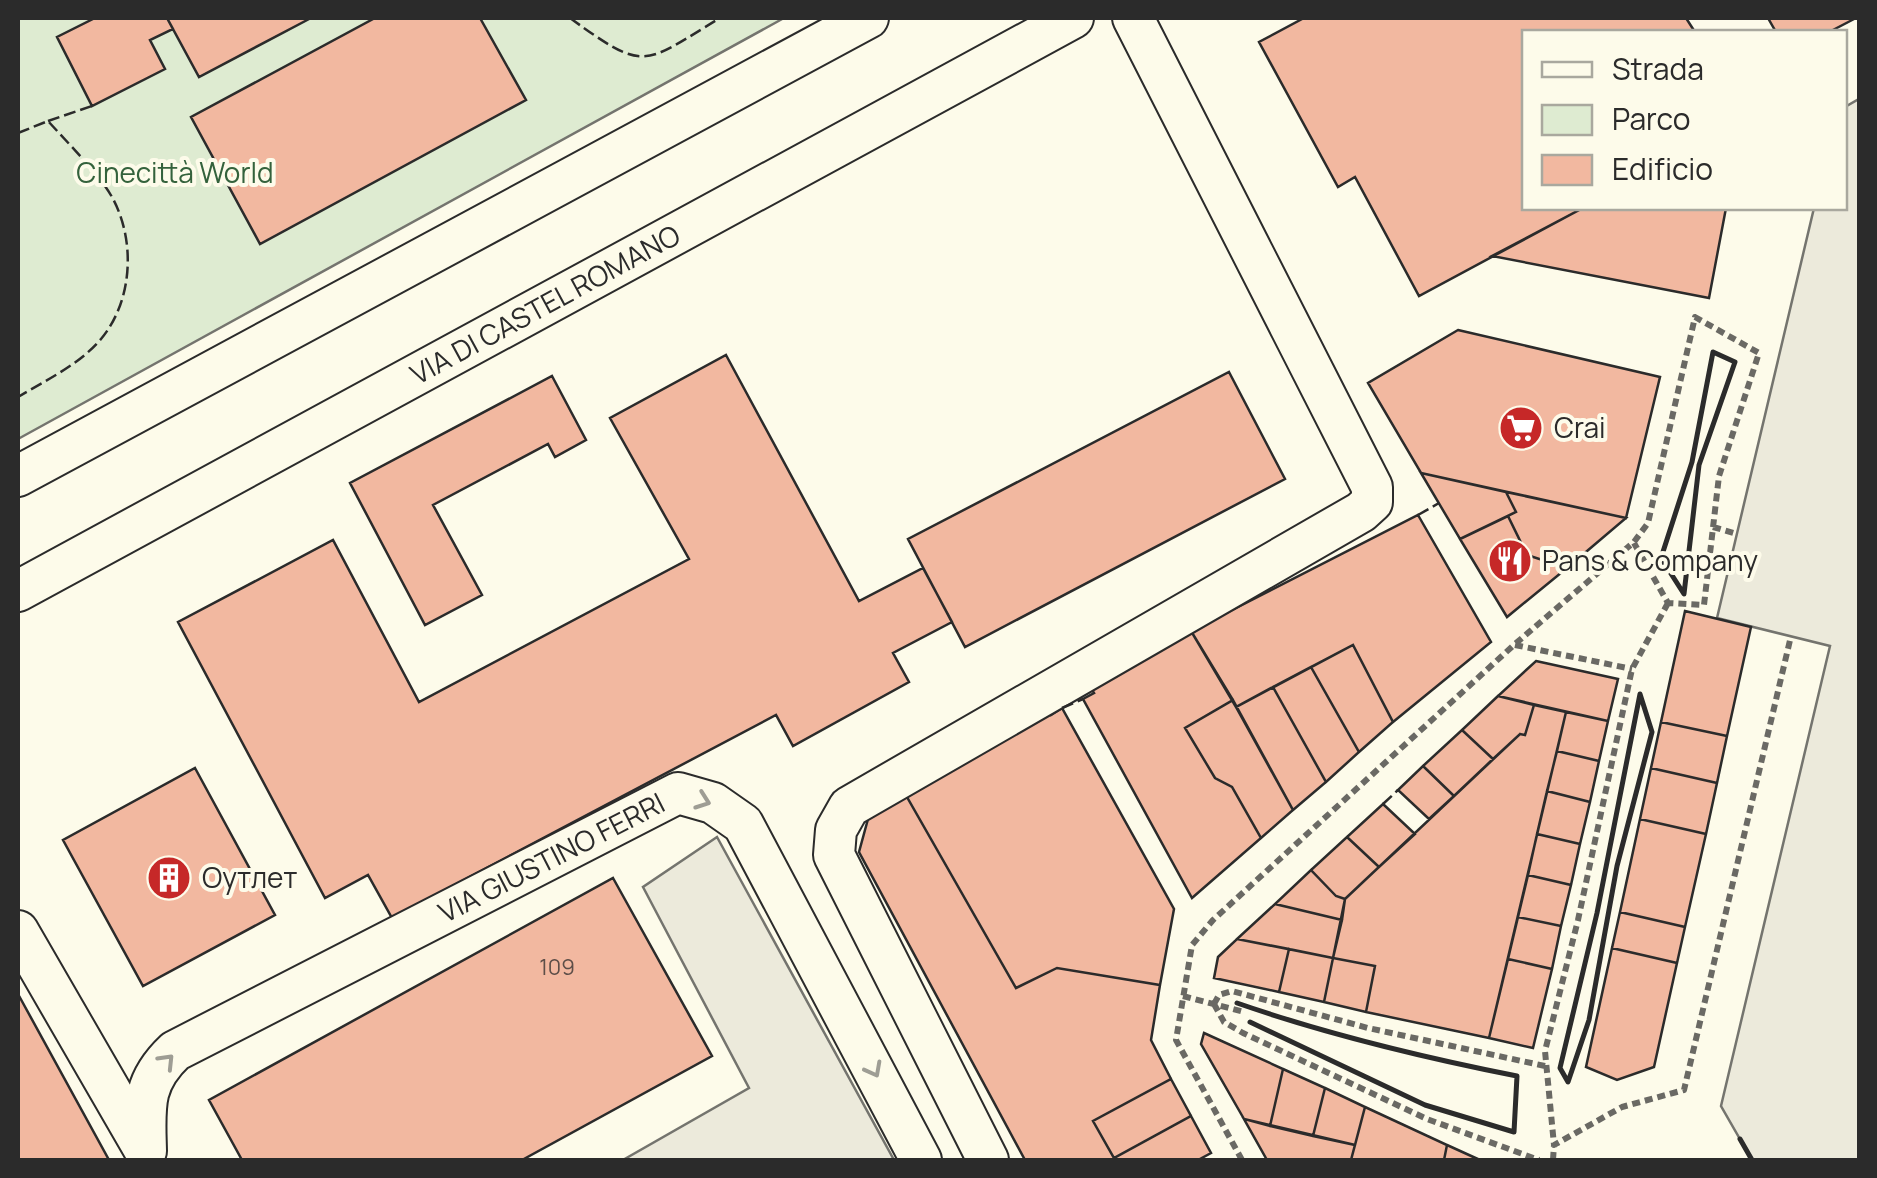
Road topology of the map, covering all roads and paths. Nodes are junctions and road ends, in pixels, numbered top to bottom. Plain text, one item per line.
1 (868, 18) edge
2 (1073, 18) edge
3 (1133, 18) edge
4 (18, 476) edge
5 (1713, 528) junction
6 (1737, 534) dead end
7 (1634, 542) junction
8 (18, 591) edge
9 (1668, 602) junction
10 (1791, 636) dead end
11 (1515, 644) junction
12 (1632, 669) junction
13 (18, 930) edge
14 (1183, 996) junction
15 (1214, 1004) junction
16 (1244, 1012) dead end
17 (1545, 1066) junction
18 (1554, 1146) junction
19 (149, 1156) edge
20 (921, 1160) edge
21 (988, 1160) edge
22 (1242, 1160) edge
23 (1539, 1160) edge
24 (1553, 1160) edge

1 - 4 street
2 - 8 street, VIA DI CASTEL ROMANO
3 - 21 street
5 - 6 path
5 - 7 path
5 - 9 path
7 - 9 path
7 - 11 path
9 - 12 path
10 - 18 path
11 - 12 path
11 - 14 path
12 - 17 path
13 - 19 street
14 - 15 path
14 - 22 path
15 - 16 path
15 - 17 path
15 - 23 path
17 - 18 path
18 - 24 path
19 -> 20 street, VIA GIUSTINO FERRI

